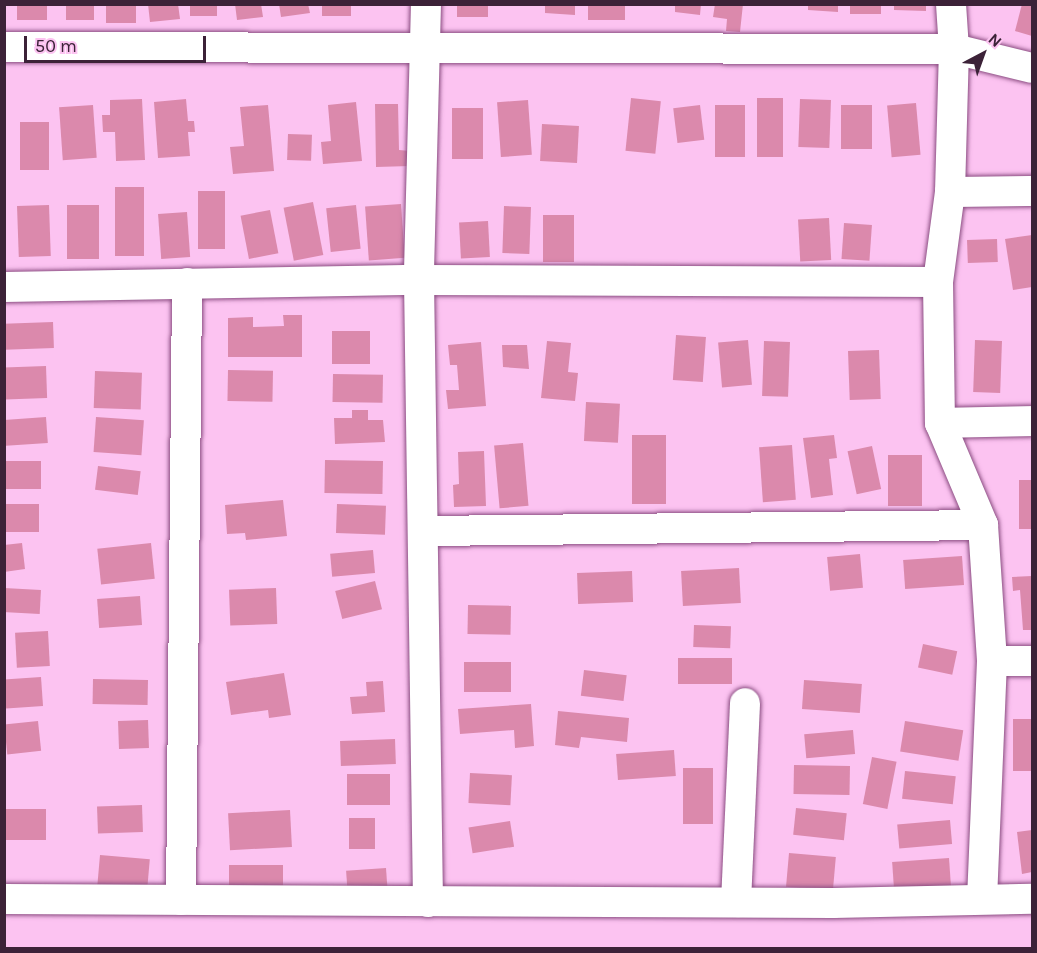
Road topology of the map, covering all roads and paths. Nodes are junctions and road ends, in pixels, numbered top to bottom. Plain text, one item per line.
1 (426, 4) edge
2 (951, 4) edge
3 (422, 46) junction
4 (4, 47) edge
5 (954, 49) junction
6 (1032, 68) edge
7 (1032, 191) edge
8 (950, 192) junction
9 (419, 280) junction
10 (938, 282) junction
11 (187, 283) junction
12 (4, 287) edge
13 (1032, 421) edge
14 (940, 423) junction
15 (983, 525) junction
16 (423, 531) junction
17 (992, 661) junction
18 (1032, 661) edge
19 (745, 703) dead end
20 (1032, 898) edge
21 (4, 899) edge
22 (982, 899) junction
23 (181, 900) junction
24 (428, 902) junction
25 (736, 902) junction

1 - 3 street
2 - 5 street
3 - 4 street
3 - 5 street
3 - 9 street
5 - 6 street
5 - 8 street
7 - 8 street
8 - 10 street
9 - 10 street
9 - 11 street
9 - 16 street
10 - 14 street
11 - 12 street
11 - 23 street
13 - 14 street
14 - 15 street
15 - 16 street
15 - 17 street
16 - 24 street
17 - 18 street
17 - 22 street
19 - 25 street
20 - 22 street
21 - 23 street
22 - 25 street
23 - 24 street
24 - 25 street

